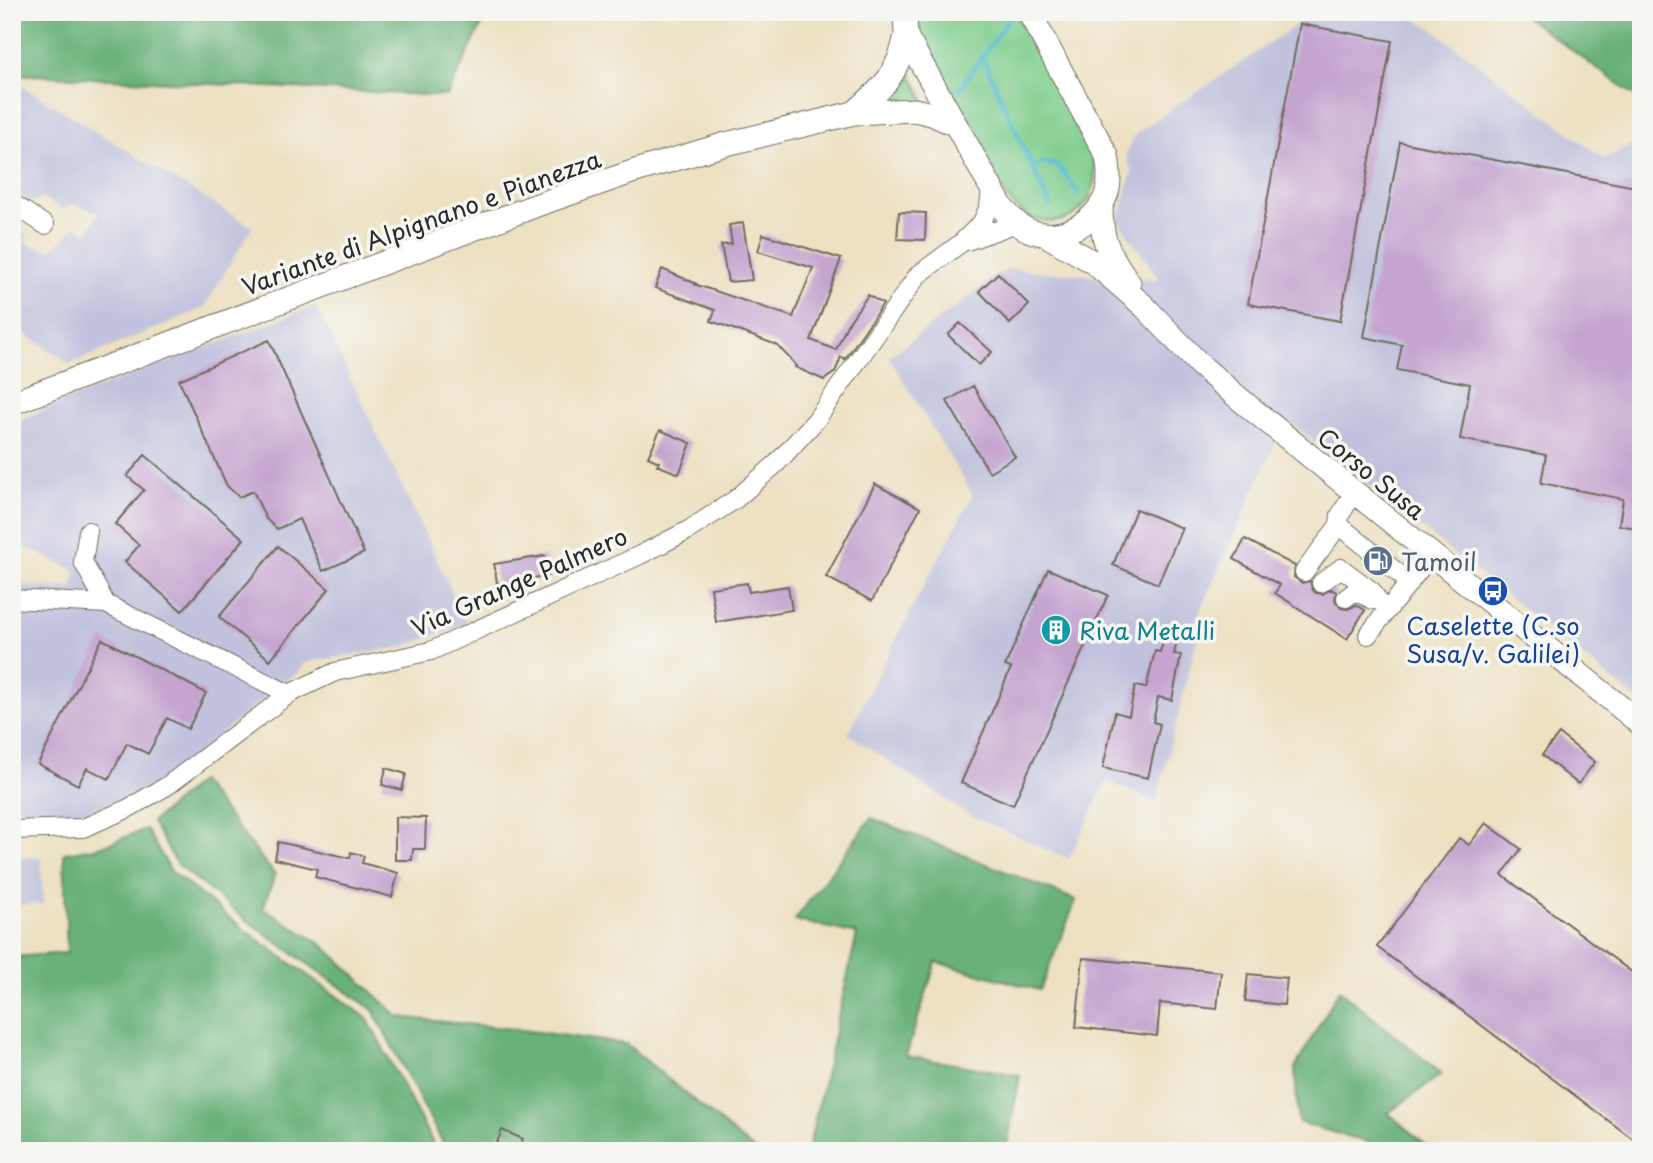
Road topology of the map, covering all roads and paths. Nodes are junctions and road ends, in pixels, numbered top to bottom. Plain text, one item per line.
1 (905, 12) edge
2 (1029, 12) edge
3 (906, 36) junction
4 (854, 113) junction
5 (954, 124) junction
6 (991, 190) junction
7 (12, 203) edge
8 (1101, 206) junction
9 (1017, 223) junction
10 (45, 225) dead end
11 (1044, 234) junction
12 (961, 243) junction
13 (1144, 306) junction
14 (12, 404) edge
15 (1354, 493) junction
16 (1339, 525) junction
17 (88, 531) dead end
18 (1431, 555) junction
19 (1304, 572) dead end
20 (1409, 582) junction
21 (1321, 583) dead end
22 (1346, 598) dead end
23 (12, 599) edge
24 (106, 604) junction
25 (1383, 605) junction
26 (1368, 635) dead end
27 (289, 694) junction
28 (1641, 724) edge
29 (12, 830) edge

1 - 3 main road
2 - 8 main road, Corso Susa
3 - 4 main road, Variante di Alpignano e Pianezza
3 - 5 main road
4 - 5 main road, Variante di Alpignano e Pianezza
4 - 14 main road, Variante di Alpignano e Pianezza
5 - 6 main road
6 - 9 main road
6 - 12 street, Via Grange Palmero
7 - 10 street
8 - 11 main road
8 - 13 main road, Corso Susa
9 - 11 main road, Corso Susa
9 - 12 street, Via Grange Palmero
11 - 13 main road, Corso Susa
12 - 27 street, Via Grange Palmero
13 - 15 main road, Corso Susa
15 - 16 street
15 - 18 main road, Corso Susa
16 - 19 street
16 - 20 street
17 - 24 street
18 - 20 street
18 - 28 main road, Corso Susa
20 - 25 street
21 - 25 street
22 - 25 street
23 - 24 street
24 - 27 street
25 - 26 street
27 - 29 street, Via Grange Palmero

